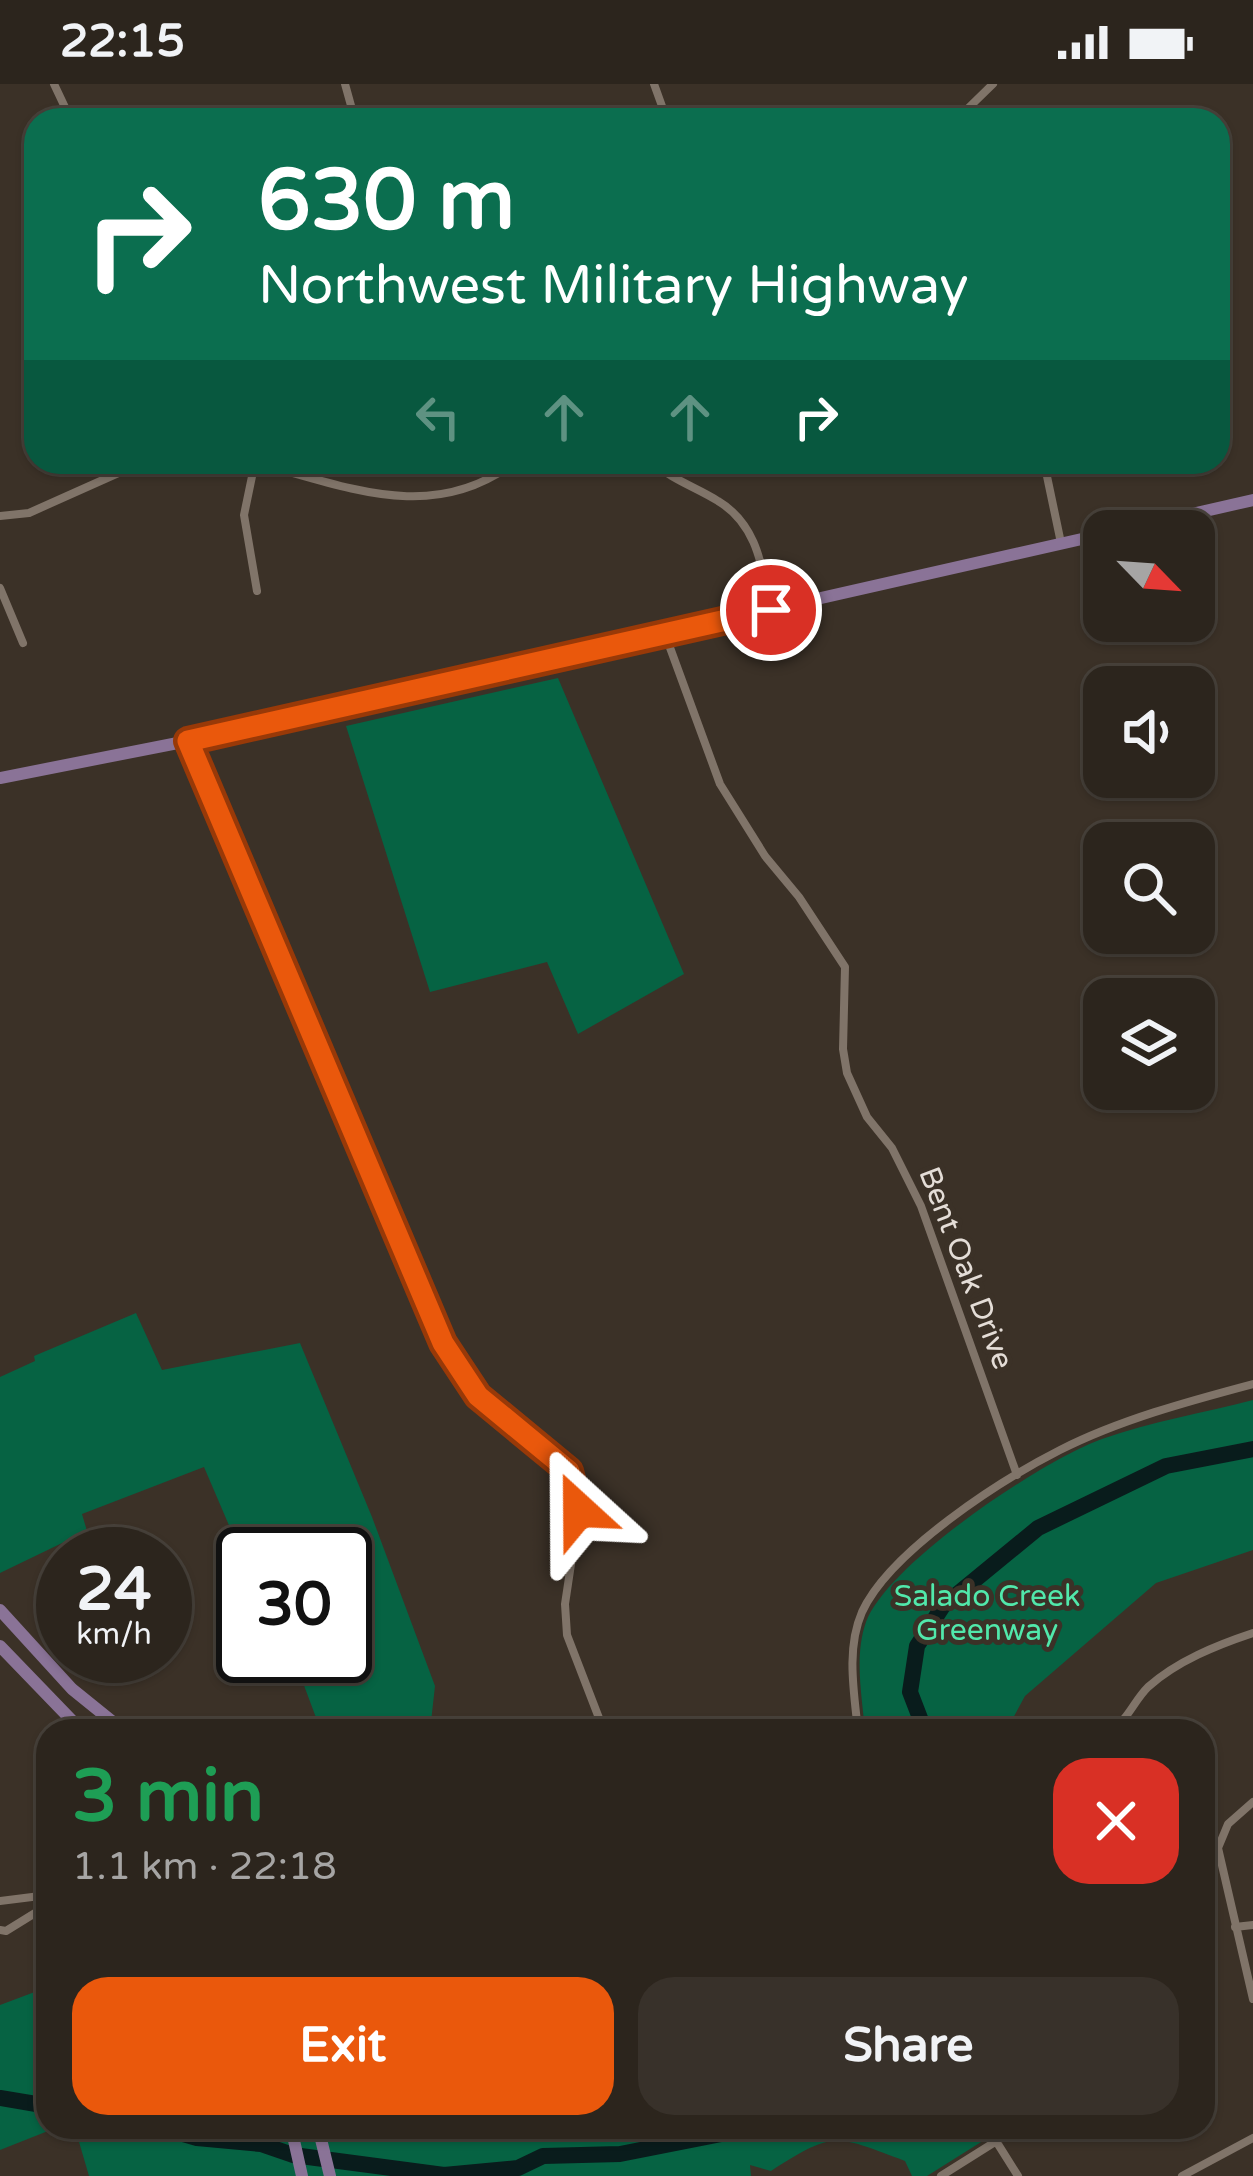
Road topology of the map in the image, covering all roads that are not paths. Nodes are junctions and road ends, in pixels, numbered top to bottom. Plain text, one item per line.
1 (993, 84) edge
2 (968, 108) edge
3 (117, 474) edge
4 (252, 474) edge
5 (300, 474) edge
6 (494, 474) edge
7 (672, 474) edge
8 (1046, 474) edge
9 (1253, 500) edge
10 (1209, 510) edge
11 (0, 516) edge
12 (1083, 539) edge
13 (1061, 544) junction
14 (0, 588) edge
15 (257, 591) dead end
16 (771, 610) junction
17 (664, 633) junction
18 (23, 643) dead end
19 (188, 741) junction
20 (4, 779) edge
21 (1253, 1384) edge
22 (1017, 1475) junction
23 (0, 1610) edge
24 (1253, 1634) edge
25 (0, 1646) edge
26 (36, 1651) edge
27 (36, 1674) edge
28 (30, 1680) junction
29 (70, 1683) edge
30 (70, 1719) edge
31 (110, 1719) edge
32 (599, 1719) edge
33 (856, 1719) edge
34 (1126, 1719) edge
35 (1253, 1802) edge
36 (36, 1896) edge
37 (0, 1901) edge
38 (36, 1912) edge
39 (1253, 1925) edge
40 (1234, 1927) junction
41 (0, 1930) edge
42 (1253, 2000) edge
43 (1253, 2138) edge
44 (294, 2139) edge
45 (321, 2139) edge
46 (999, 2139) edge
47 (996, 2141) junction
48 (302, 2176) edge
49 (330, 2176) edge
50 (941, 2176) edge
51 (1018, 2176) edge
52 (1181, 2176) edge

1 - 2 street
3 - 11 street
4 - 15 street
5 - 6 street
7 - 16 street
8 - 13 street
9 - 10 main road
12 - 13 main road
13 - 16 main road
14 - 18 street
16 - 17 main road
17 - 19 main road
17 - 22 street, Bent Oak Drive
19 - 20 main road
19 - 32 street
21 - 22 street
22 - 33 street
23 - 26 main road
24 - 34 street
25 - 28 main road
27 - 28 main road
28 - 30 main road
29 - 31 main road
35 - 40 street
36 - 37 street
38 - 41 street
39 - 40 street
40 - 42 street
43 - 52 street
44 - 48 main road
45 - 49 main road
46 - 47 street
47 - 50 street
47 - 51 street

